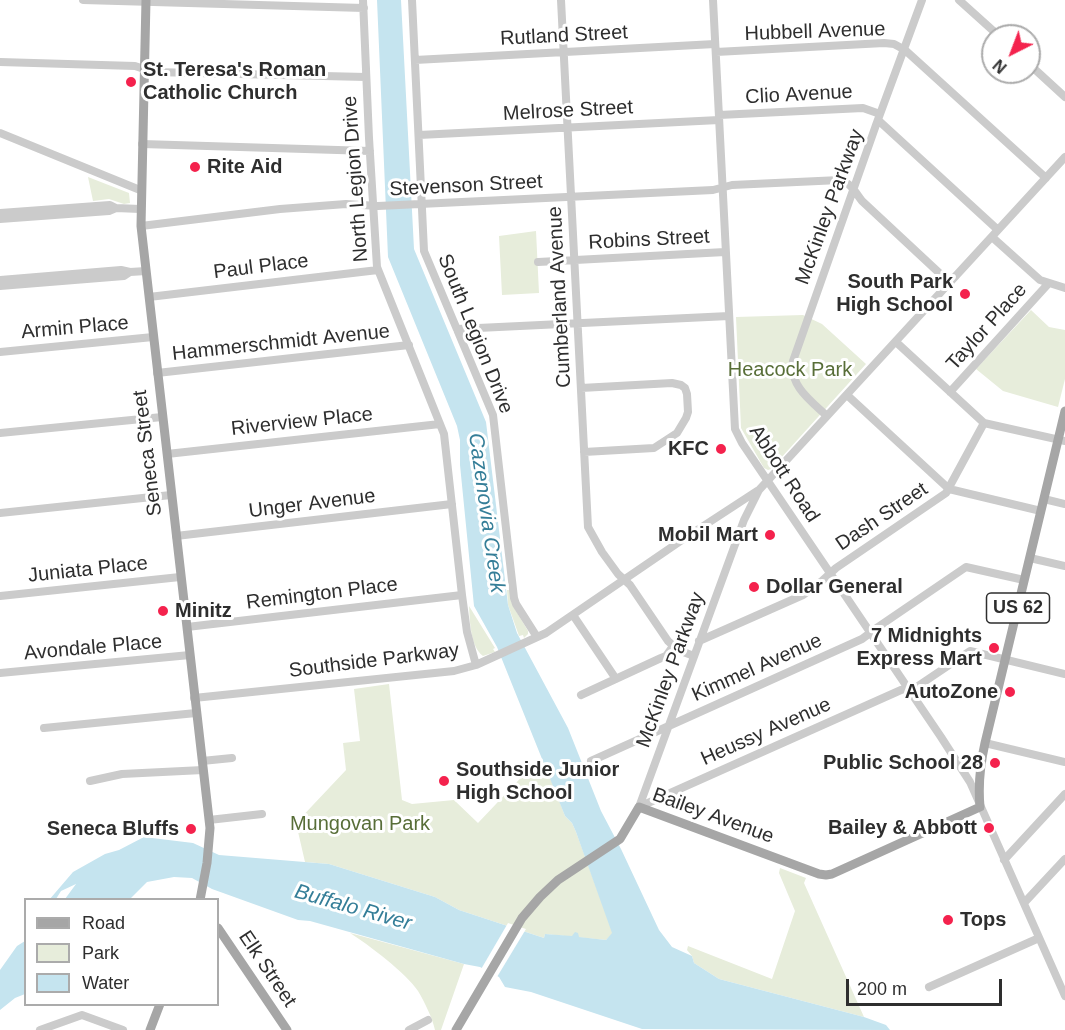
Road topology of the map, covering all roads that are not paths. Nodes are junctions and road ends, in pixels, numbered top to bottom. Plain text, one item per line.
1 (83, 0) edge
2 (412, 0) edge
3 (561, 0) edge
4 (713, 0) edge
5 (922, 0) edge
6 (959, 0) edge
7 (146, 1) edge
8 (363, 4) edge
9 (986, 24) edge
10 (715, 48) junction
11 (905, 50) junction
12 (564, 52) junction
13 (415, 60) junction
14 (0, 62) edge
15 (144, 69) junction
16 (1041, 75) edge
17 (366, 77) junction
18 (1065, 97) edge
19 (879, 117) junction
20 (719, 118) junction
21 (568, 128) junction
22 (0, 133) edge
23 (419, 135) junction
24 (142, 144) junction
25 (370, 151) junction
26 (1065, 157) edge
27 (1046, 178) junction
28 (722, 187) junction
29 (140, 190) junction
30 (854, 190) junction
31 (571, 198) junction
32 (420, 205) junction
33 (376, 206) junction
34 (140, 208) junction
35 (0, 213) edge
36 (45, 213) junction
37 (0, 219) edge
38 (141, 226) junction
39 (995, 234) junction
40 (725, 252) junction
41 (575, 261) junction
42 (538, 262) dead end
43 (378, 270) junction
44 (146, 271) junction
45 (53, 279) junction
46 (0, 280) edge
47 (950, 283) junction
48 (1048, 284) junction
49 (0, 286) edge
50 (1065, 288) edge
51 (149, 297) junction
52 (729, 316) junction
53 (577, 323) junction
54 (457, 329) junction
55 (153, 338) junction
56 (896, 342) junction
57 (409, 345) junction
58 (0, 352) edge
59 (157, 373) junction
60 (580, 388) junction
61 (950, 392) junction
62 (847, 395) junction
63 (1065, 411) edge
64 (162, 417) junction
65 (827, 417) junction
66 (984, 423) junction
67 (440, 424) junction
68 (0, 433) edge
69 (1061, 440) edge
70 (584, 452) junction
71 (166, 454) junction
72 (767, 481) junction
73 (949, 489) junction
74 (759, 490) junction
75 (171, 495) junction
76 (1044, 499) junction
77 (453, 504) junction
78 (1065, 504) edge
79 (1041, 511) junction
80 (0, 513) edge
81 (176, 536) junction
82 (1030, 558) junction
83 (1065, 566) edge
84 (830, 573) junction
85 (180, 577) junction
86 (624, 580) junction
87 (1024, 580) junction
88 (462, 595) junction
89 (0, 596) edge
90 (573, 615) junction
91 (187, 627) junction
92 (870, 633) junction
93 (537, 638) junction
94 (699, 641) junction
95 (673, 646) junction
96 (190, 655) junction
97 (694, 656) junction
98 (1005, 660) junction
99 (476, 665) junction
100 (0, 674) edge
101 (1065, 674) edge
102 (616, 679) junction
103 (907, 688) junction
104 (581, 695) dead end
105 (194, 698) junction
106 (196, 713) junction
107 (668, 726) junction
108 (44, 728) dead end
109 (985, 742) junction
110 (232, 758) dead end
111 (591, 761) dead end
112 (1065, 762) edge
113 (202, 765) junction
114 (90, 781) dead end
115 (1065, 794) edge
116 (639, 807) junction
117 (980, 807) junction
118 (262, 814) dead end
119 (209, 820) junction
120 (1065, 859) edge
121 (1004, 860) junction
122 (200, 897) edge
123 (1024, 903) junction
124 (219, 929) edge
125 (1039, 938) junction
126 (928, 987) dead end
127 (1065, 996) edge
128 (160, 1006) edge
129 (428, 1020) dead end
130 (40, 1030) edge
131 (123, 1030) edge
132 (150, 1030) edge
133 (287, 1030) edge
134 (409, 1030) edge
135 (456, 1030) edge

1 - 7 street
2 - 13 street, South Legion Drive
3 - 12 street, Cumberland Avenue
4 - 10 street, Abbott Road
5 - 11 street, McKinley Parkway
6 - 9 street
7 - 8 street
7 - 15 main road, Seneca Street
8 - 17 street, North Legion Drive
10 - 11 street, Hubbell Avenue
10 - 12 street, Rutland Street
10 - 20 street, Abbott Road
11 - 19 street, McKinley Parkway
11 - 27 street, Hubbell Avenue
12 - 13 street, Rutland Street
12 - 21 street, Cumberland Avenue
13 - 23 street, South Legion Drive
14 - 15 street
15 - 17 street
15 - 24 main road, Seneca Street
16 - 18 street
17 - 25 street, North Legion Drive
19 - 20 street, Clio Avenue
19 - 30 street, McKinley Parkway
19 - 39 street
20 - 21 street, Melrose Street
20 - 28 street, Abbott Road
21 - 23 street, Melrose Street
21 - 31 street, Cumberland Avenue
22 - 29 street
23 - 32 street, South Legion Drive
24 - 25 street
24 - 29 main road, Seneca Street
25 - 33 street, North Legion Drive
26 - 27 street
27 - 39 street
28 - 30 street, Stevenson Street
28 - 31 street, Stevenson Street
28 - 40 street, Abbott Road
29 - 34 main road, Seneca Street
30 - 47 street
30 - 65 street, McKinley Parkway
31 - 32 street, Stevenson Street
31 - 41 street, Cumberland Avenue
32 - 33 street, Stevenson Street
32 - 54 street, South Legion Drive
33 - 38 street, Stevenson Street
33 - 43 street, North Legion Drive
34 - 36 street
34 - 38 main road, Seneca Street
35 - 36 street
36 - 37 street
38 - 44 main road, Seneca Street
39 - 47 street
39 - 48 street
40 - 41 street, Robins Street
40 - 52 street, Abbott Road
41 - 42 street, Robins Street
41 - 53 street, Cumberland Avenue
43 - 51 street, Paul Place
43 - 57 street, North Legion Drive
44 - 45 street
44 - 51 main road, Seneca Street
45 - 46 street
45 - 49 street
47 - 56 street
48 - 50 street
48 - 61 street, Taylor Place
51 - 55 main road, Seneca Street
52 - 53 street
52 - 72 street, Abbott Road
53 - 54 street
53 - 60 street, Cumberland Avenue
54 - 93 street, South Legion Drive
55 - 58 street, Armin Place
55 - 59 main road, Seneca Street
56 - 61 street
56 - 62 street
57 - 59 street, Hammerschmidt Avenue
57 - 67 street, North Legion Drive
59 - 64 main road, Seneca Street
60 - 70 street, Cumberland Avenue
60 - 70 street
61 - 66 street
62 - 65 street
62 - 73 street
63 - 69 main road, US 62
64 - 68 street
64 - 71 main road, Seneca Street
65 - 72 street
66 - 69 street
66 - 73 street, Dash Street
67 - 71 street, Riverview Place
67 - 77 street, North Legion Drive
69 - 76 main road, US 62
70 - 86 street, Cumberland Avenue
71 - 75 main road, Seneca Street
72 - 74 street, McKinley Parkway
72 - 84 street, Abbott Road
73 - 79 street
73 - 84 street, Dash Street
74 - 86 street, Southside Parkway
74 - 94 street, McKinley Parkway
75 - 80 street
75 - 81 main road, Seneca Street
76 - 78 street
76 - 79 main road, US 62
77 - 81 street, Unger Avenue
77 - 88 street, North Legion Drive
79 - 82 main road, US 62
81 - 85 main road, Seneca Street
82 - 83 street
82 - 87 main road, US 62
84 - 92 street, Abbott Road
84 - 94 street, Dash Street
85 - 89 street, Juniata Place
85 - 91 main road, Seneca Street
86 - 90 street, Southside Parkway
86 - 95 street, Cumberland Avenue
87 - 92 street, Kimmel Avenue
87 - 98 main road, US 62
88 - 91 street, Remington Place
88 - 99 street, North Legion Drive
90 - 93 street, Southside Parkway
90 - 102 street
91 - 96 main road, Seneca Street
92 - 103 street, Abbott Road
92 - 107 street, Kimmel Avenue
93 - 99 street, Southside Parkway
94 - 97 street, McKinley Parkway
95 - 97 street
95 - 102 street
96 - 100 street, Avondale Place
96 - 105 main road, Seneca Street
97 - 107 street, McKinley Parkway
98 - 101 street, Heussy Avenue
98 - 103 street, Heussy Avenue
98 - 109 main road, US 62
99 - 105 street, Southside Parkway
102 - 104 street
103 - 116 street, Heussy Avenue
103 - 117 street, Abbott Road
105 - 106 main road, Seneca Street
106 - 108 street
106 - 113 main road, Seneca Street
107 - 111 street, Kimmel Avenue
107 - 116 street, McKinley Parkway
109 - 112 street
109 - 117 main road, US 62
110 - 113 street
113 - 114 street
113 - 119 main road, Seneca Street
115 - 121 street
116 - 117 main road, Bailey Avenue
116 - 135 main road, Bailey Avenue
117 - 121 street, Abbott Road
118 - 119 street
119 - 122 main road, Seneca Street
120 - 123 street
121 - 123 street, Abbott Road
123 - 125 street, Abbott Road
124 - 133 main road, Elk Street
125 - 126 street
125 - 127 street, Abbott Road
128 - 132 main road
129 - 134 street
130 - 131 street

